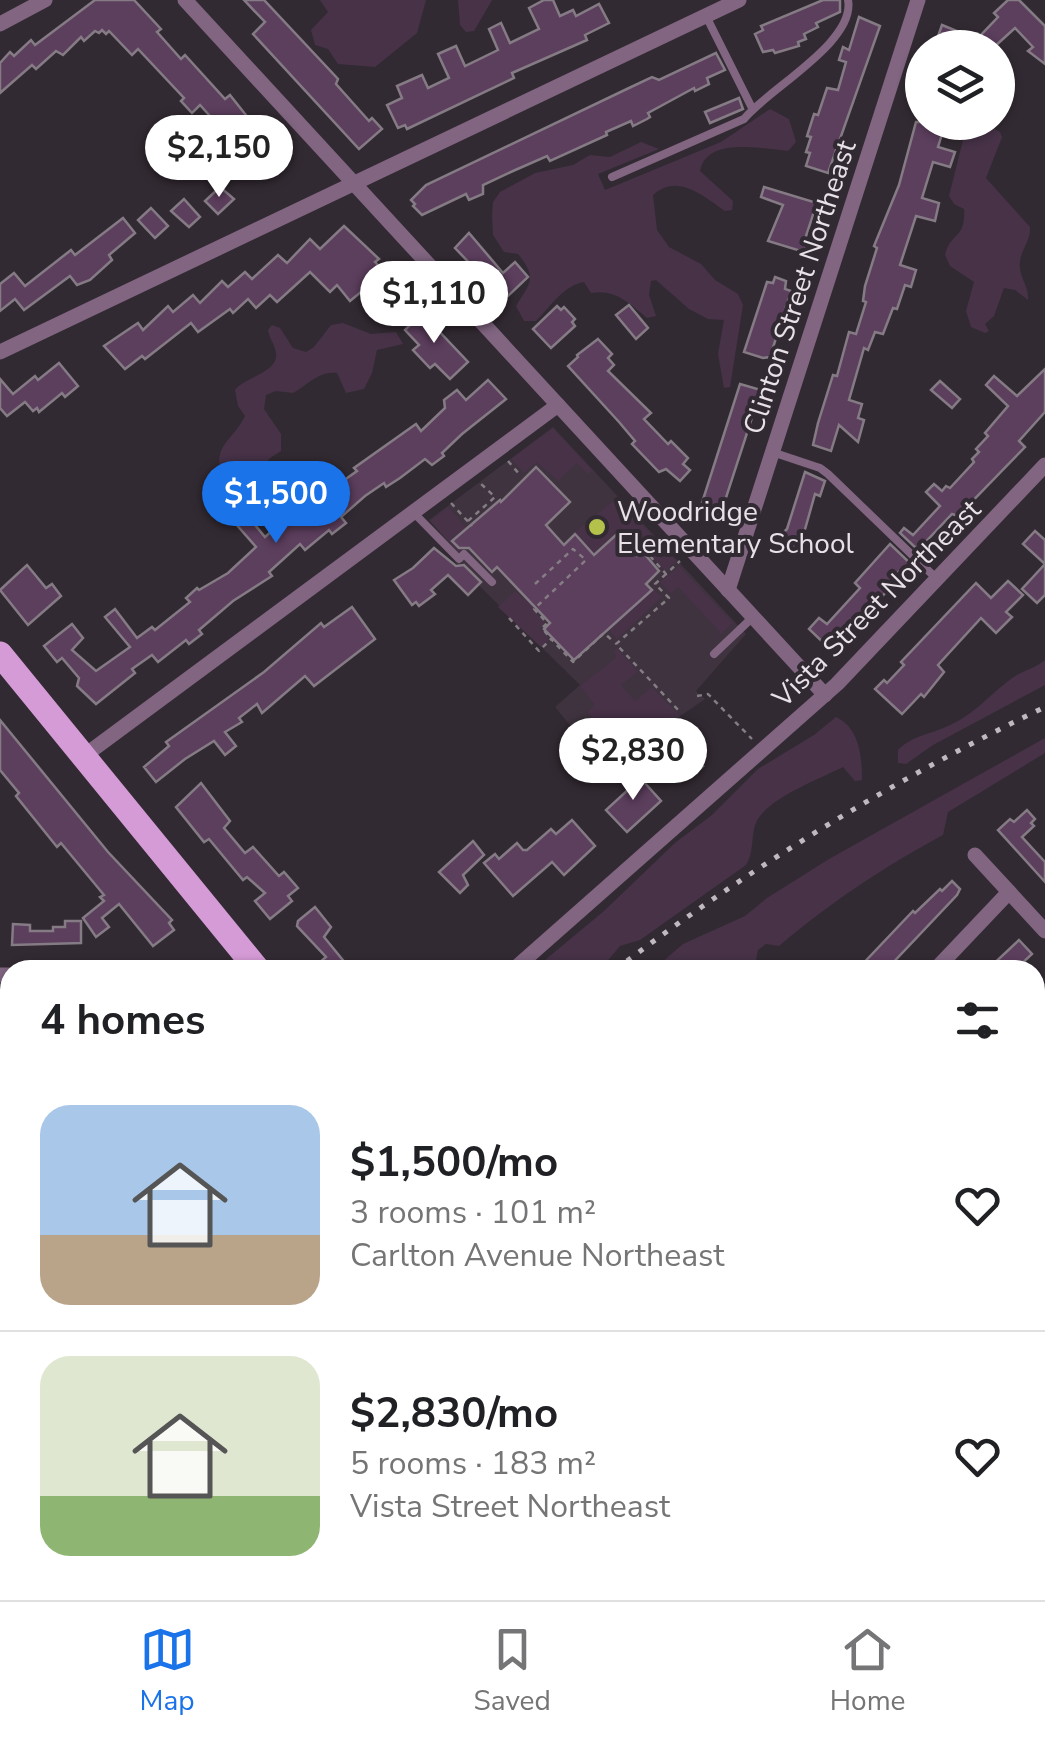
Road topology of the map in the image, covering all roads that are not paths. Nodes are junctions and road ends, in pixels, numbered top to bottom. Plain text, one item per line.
1 (46, 0) edge
2 (185, 0) edge
3 (739, 0) edge
4 (848, 0) edge
5 (918, 0) edge
6 (706, 16) junction
7 (0, 24) edge
8 (752, 108) junction
9 (612, 177) dead end
10 (354, 183) junction
11 (0, 352) edge
12 (558, 405) junction
13 (772, 452) junction
14 (1045, 465) edge
15 (413, 512) junction
16 (937, 579) junction
17 (492, 582) dead end
18 (728, 590) junction
19 (753, 617) junction
20 (0, 654) edge
21 (714, 654) dead end
22 (824, 695) junction
23 (84, 756) junction
24 (974, 855) dead end
25 (1009, 892) junction
26 (1045, 931) edge
27 (244, 960) edge
28 (525, 960) edge
29 (944, 960) edge

1 - 7 street
2 - 10 street
3 - 6 street
4 - 8 lane
5 - 13 street, Clinton Street Northeast
6 - 8 lane
6 - 10 street
8 - 9 lane
10 - 11 street
10 - 12 street
12 - 15 street
12 - 18 street
13 - 16 lane
13 - 18 street, Clinton Street Northeast
14 - 16 street, Vista Street Northeast
15 - 17 lane
15 - 23 street
16 - 22 street, Vista Street Northeast
18 - 19 street
19 - 21 lane
19 - 22 street
20 - 23 main road
22 - 28 street, Vista Street Northeast
23 - 27 main road
24 - 25 street
25 - 26 street
25 - 29 street

